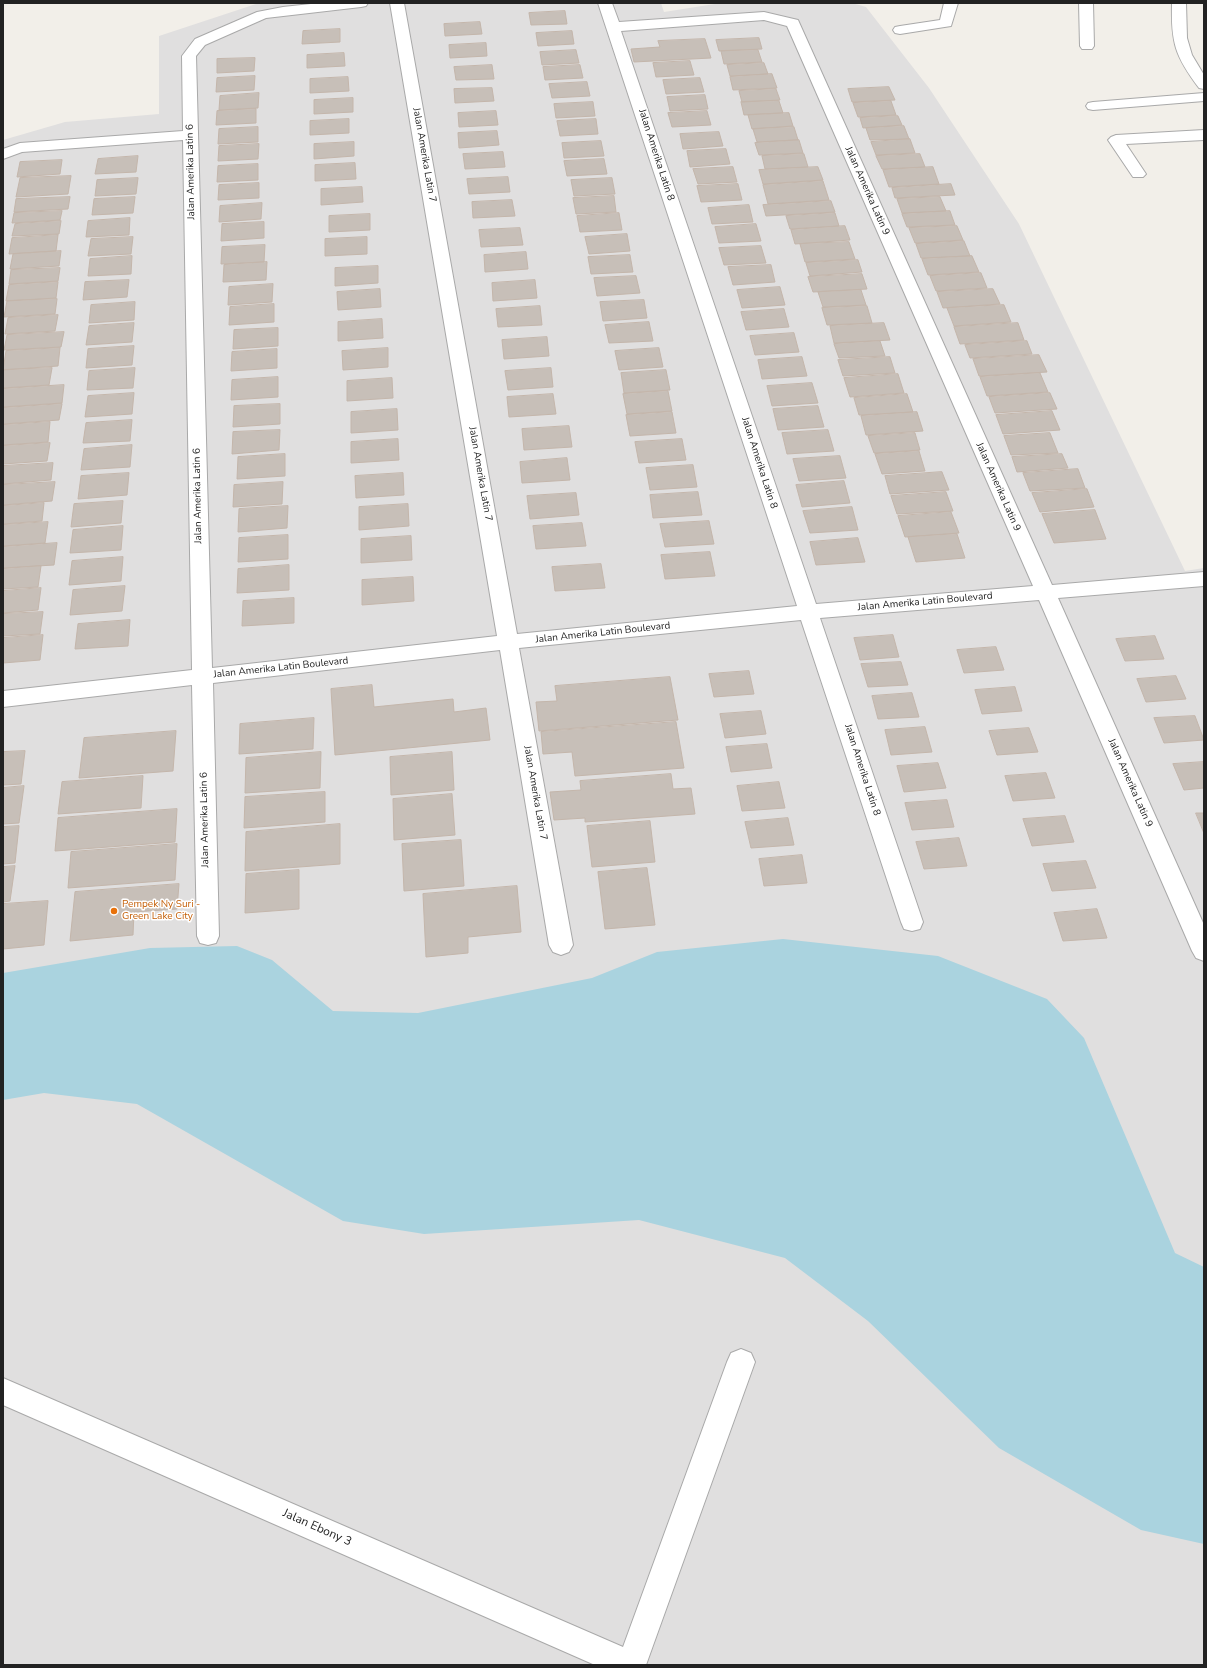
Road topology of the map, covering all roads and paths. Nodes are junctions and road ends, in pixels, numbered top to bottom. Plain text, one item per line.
1 (361, 3) edge
2 (398, 3) edge
3 (605, 3) edge
4 (951, 3) edge
5 (1086, 3) edge
6 (1179, 3) edge
7 (613, 27) junction
8 (900, 30) dead end
9 (1087, 46) dead end
10 (1204, 85) edge
11 (1204, 97) edge
12 (1093, 106) dead end
13 (191, 135) junction
14 (1204, 135) edge
15 (3, 154) edge
16 (1138, 174) dead end
17 (1204, 579) edge
18 (1045, 592) junction
19 (809, 612) junction
20 (509, 642) junction
21 (202, 676) junction
22 (3, 699) edge
23 (912, 922) dead end
24 (208, 936) dead end
25 (562, 944) dead end
26 (1204, 951) edge
27 (741, 1362) dead end
28 (3, 1391) edge
29 (631, 1665) edge

1 - 13 street, Jalan Amerika Latin 6
2 - 20 street, Jalan Amerika Latin 7
3 - 7 street, Jalan Amerika Latin 8
4 - 8 street
5 - 9 street
6 - 10 street
7 - 18 street, Jalan Amerika Latin 9
7 - 19 street, Jalan Amerika Latin 8
11 - 12 street
13 - 15 street
13 - 21 street, Jalan Amerika Latin 6
14 - 16 street
17 - 18 street, Jalan Amerika Latin Boulevard
18 - 19 street, Jalan Amerika Latin Boulevard
18 - 26 street, Jalan Amerika Latin 9
19 - 20 street, Jalan Amerika Latin Boulevard
19 - 23 street, Jalan Amerika Latin 8
20 - 21 street, Jalan Amerika Latin Boulevard
20 - 25 street, Jalan Amerika Latin 7
21 - 22 street, Jalan Amerika Latin Boulevard
21 - 24 street, Jalan Amerika Latin 6
27 - 29 street
28 - 29 street, Jalan Ebony 3

